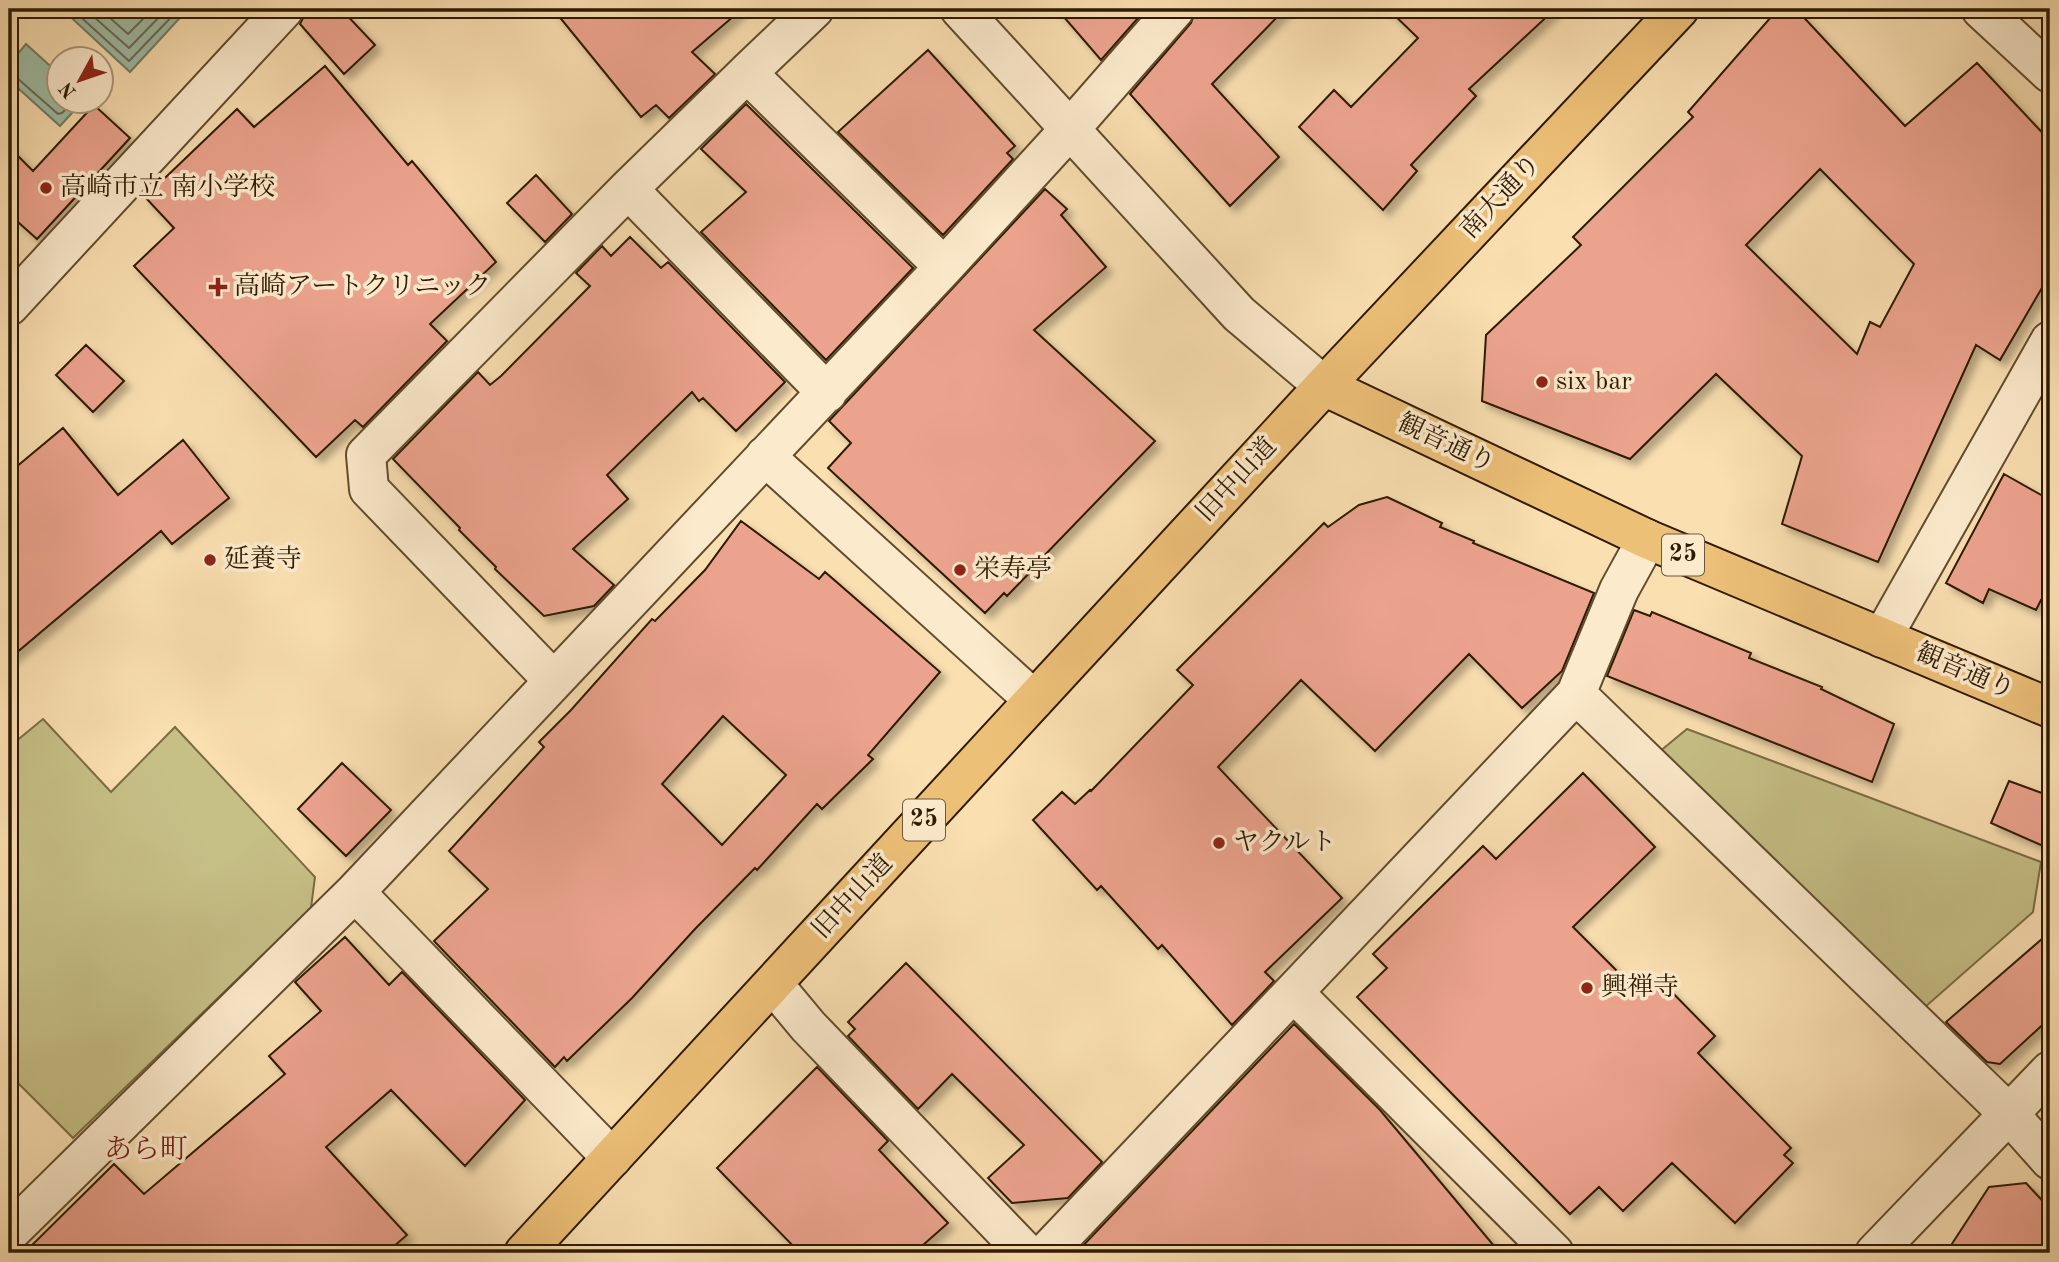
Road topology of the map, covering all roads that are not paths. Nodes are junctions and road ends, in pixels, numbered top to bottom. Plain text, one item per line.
1 (284, 9) edge
2 (814, 9) edge
3 (960, 9) edge
4 (1175, 9) edge
5 (1679, 9) edge
6 (1981, 9) edge
7 (747, 73) junction
8 (2050, 73) edge
9 (1070, 129) junction
10 (628, 189) junction
11 (944, 267) junction
12 (9, 306) edge
13 (2050, 341) edge
14 (1324, 386) junction
15 (827, 393) junction
16 (765, 456) junction
17 (1647, 540) junction
18 (1882, 638) junction
19 (553, 680) junction
20 (1576, 694) junction
21 (1034, 700) junction
22 (2050, 708) edge
23 (355, 892) junction
24 (773, 984) junction
25 (1294, 993) junction
26 (2050, 1071) edge
27 (2008, 1114) junction
28 (612, 1158) junction
29 (2050, 1160) edge
30 (9, 1233) edge
31 (524, 1253) edge
32 (1026, 1253) edge
33 (1046, 1253) edge
34 (1554, 1253) edge
35 (1875, 1253) edge

1 - 12 street
2 - 7 street
3 - 9 street, 観音通り
4 - 9 street
5 - 14 main road, 南大通り
6 - 8 street
7 - 10 street
7 - 11 street
9 - 11 street
9 - 14 street, 観音通り
10 - 15 street
10 - 19 street
11 - 15 street
13 - 18 street
14 - 17 main road, 観音通り / 25
14 - 21 main road, 旧中山道 / 25
15 - 16 street
16 - 19 street
16 - 21 street
17 - 18 main road, 観音通り / 25
17 - 20 street
18 - 22 main road, 観音通り / 25
19 - 23 street
20 - 25 street
20 - 27 street
21 - 24 main road, 旧中山道 / 25
23 - 28 street
23 - 30 street
24 - 28 main road, 旧中山道 / 25
24 - 32 street
25 - 33 street
25 - 34 street
26 - 27 street
27 - 29 street
27 - 35 street
28 - 31 main road, 旧中山道 / 25

